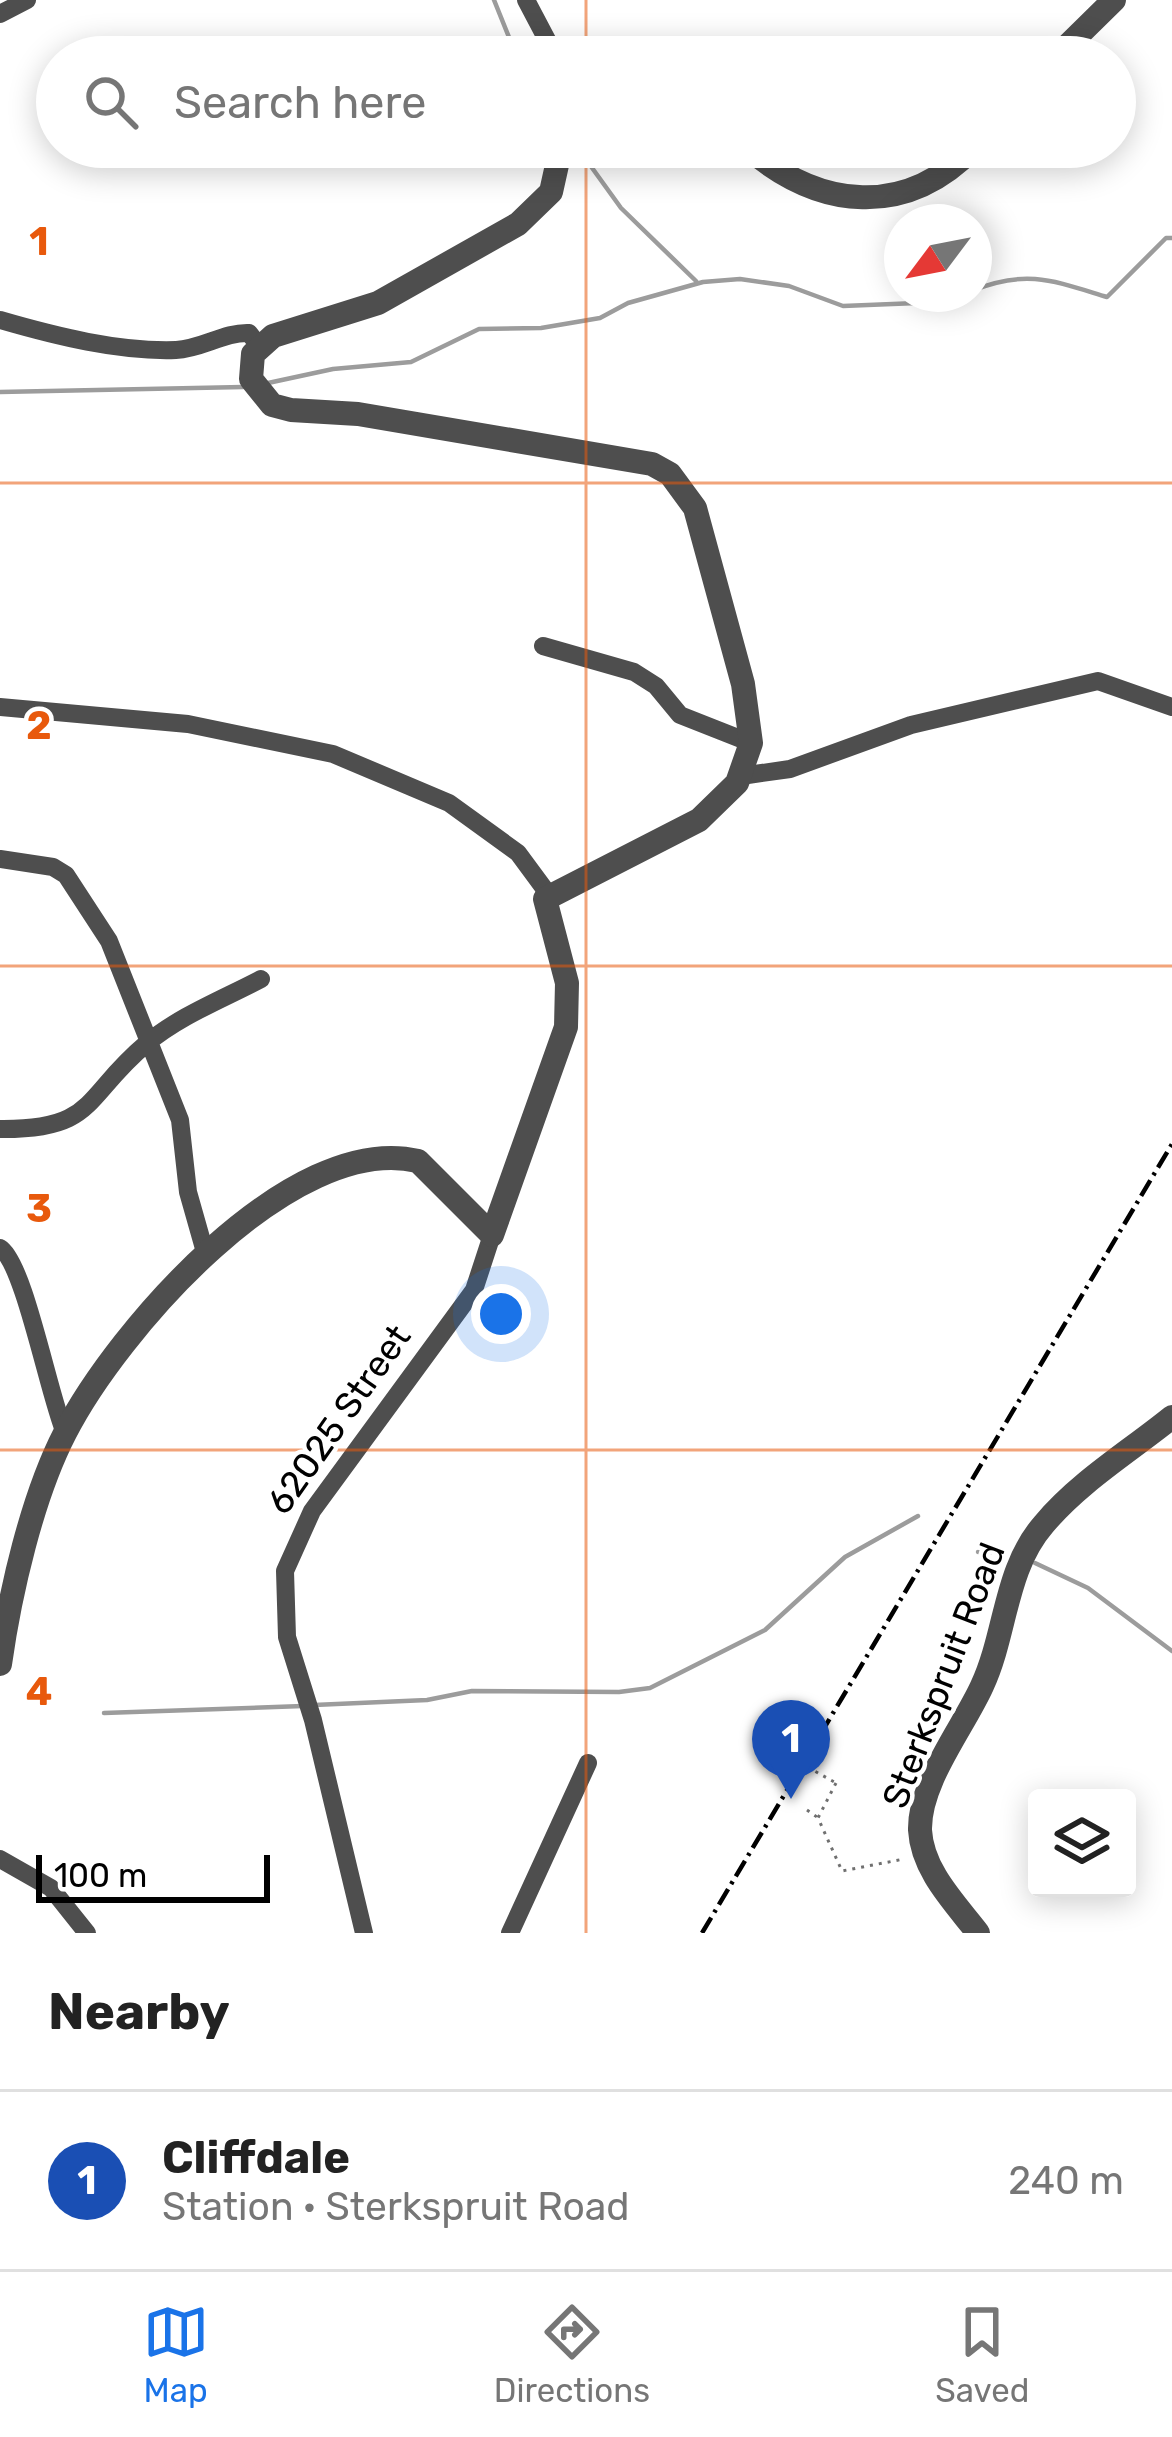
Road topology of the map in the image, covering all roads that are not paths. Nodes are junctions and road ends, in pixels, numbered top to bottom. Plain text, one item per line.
1 (27, 0) edge
2 (526, 0) edge
3 (1114, 0) edge
4 (0, 14) edge
5 (545, 36) edge
6 (1077, 36) edge
7 (556, 168) edge
8 (778, 168) edge
9 (948, 168) edge
10 (0, 320) edge
11 (259, 346) junction
12 (543, 646) dead end
13 (0, 706) edge
14 (1172, 707) edge
15 (751, 743) junction
16 (741, 776) junction
17 (0, 859) edge
18 (549, 895) junction
19 (261, 980) dead end
20 (146, 1044) junction
21 (0, 1130) edge
22 (492, 1235) junction
23 (0, 1248) edge
24 (206, 1252) junction
25 (1172, 1417) edge
26 (65, 1433) junction
27 (0, 1664) edge
28 (588, 1763) dead end
29 (0, 1859) edge
30 (87, 1933) edge
31 (364, 1933) edge
32 (510, 1933) edge
33 (978, 1933) edge

1 - 4 street
2 - 5 street
3 - 6 street
7 - 11 street
8 - 9 street
10 - 11 street
11 - 15 street
12 - 15 street
13 - 18 street
14 - 16 street
15 - 16 street
16 - 18 street
17 - 20 street
18 - 22 street, 62025 Street
19 - 20 street
20 - 21 street
20 - 24 street
22 - 24 street
22 - 31 street, 62025 Street
23 - 26 street
24 - 26 street
25 - 33 street, Sterkspruit Road
26 - 27 street
28 - 32 street
29 - 30 street

